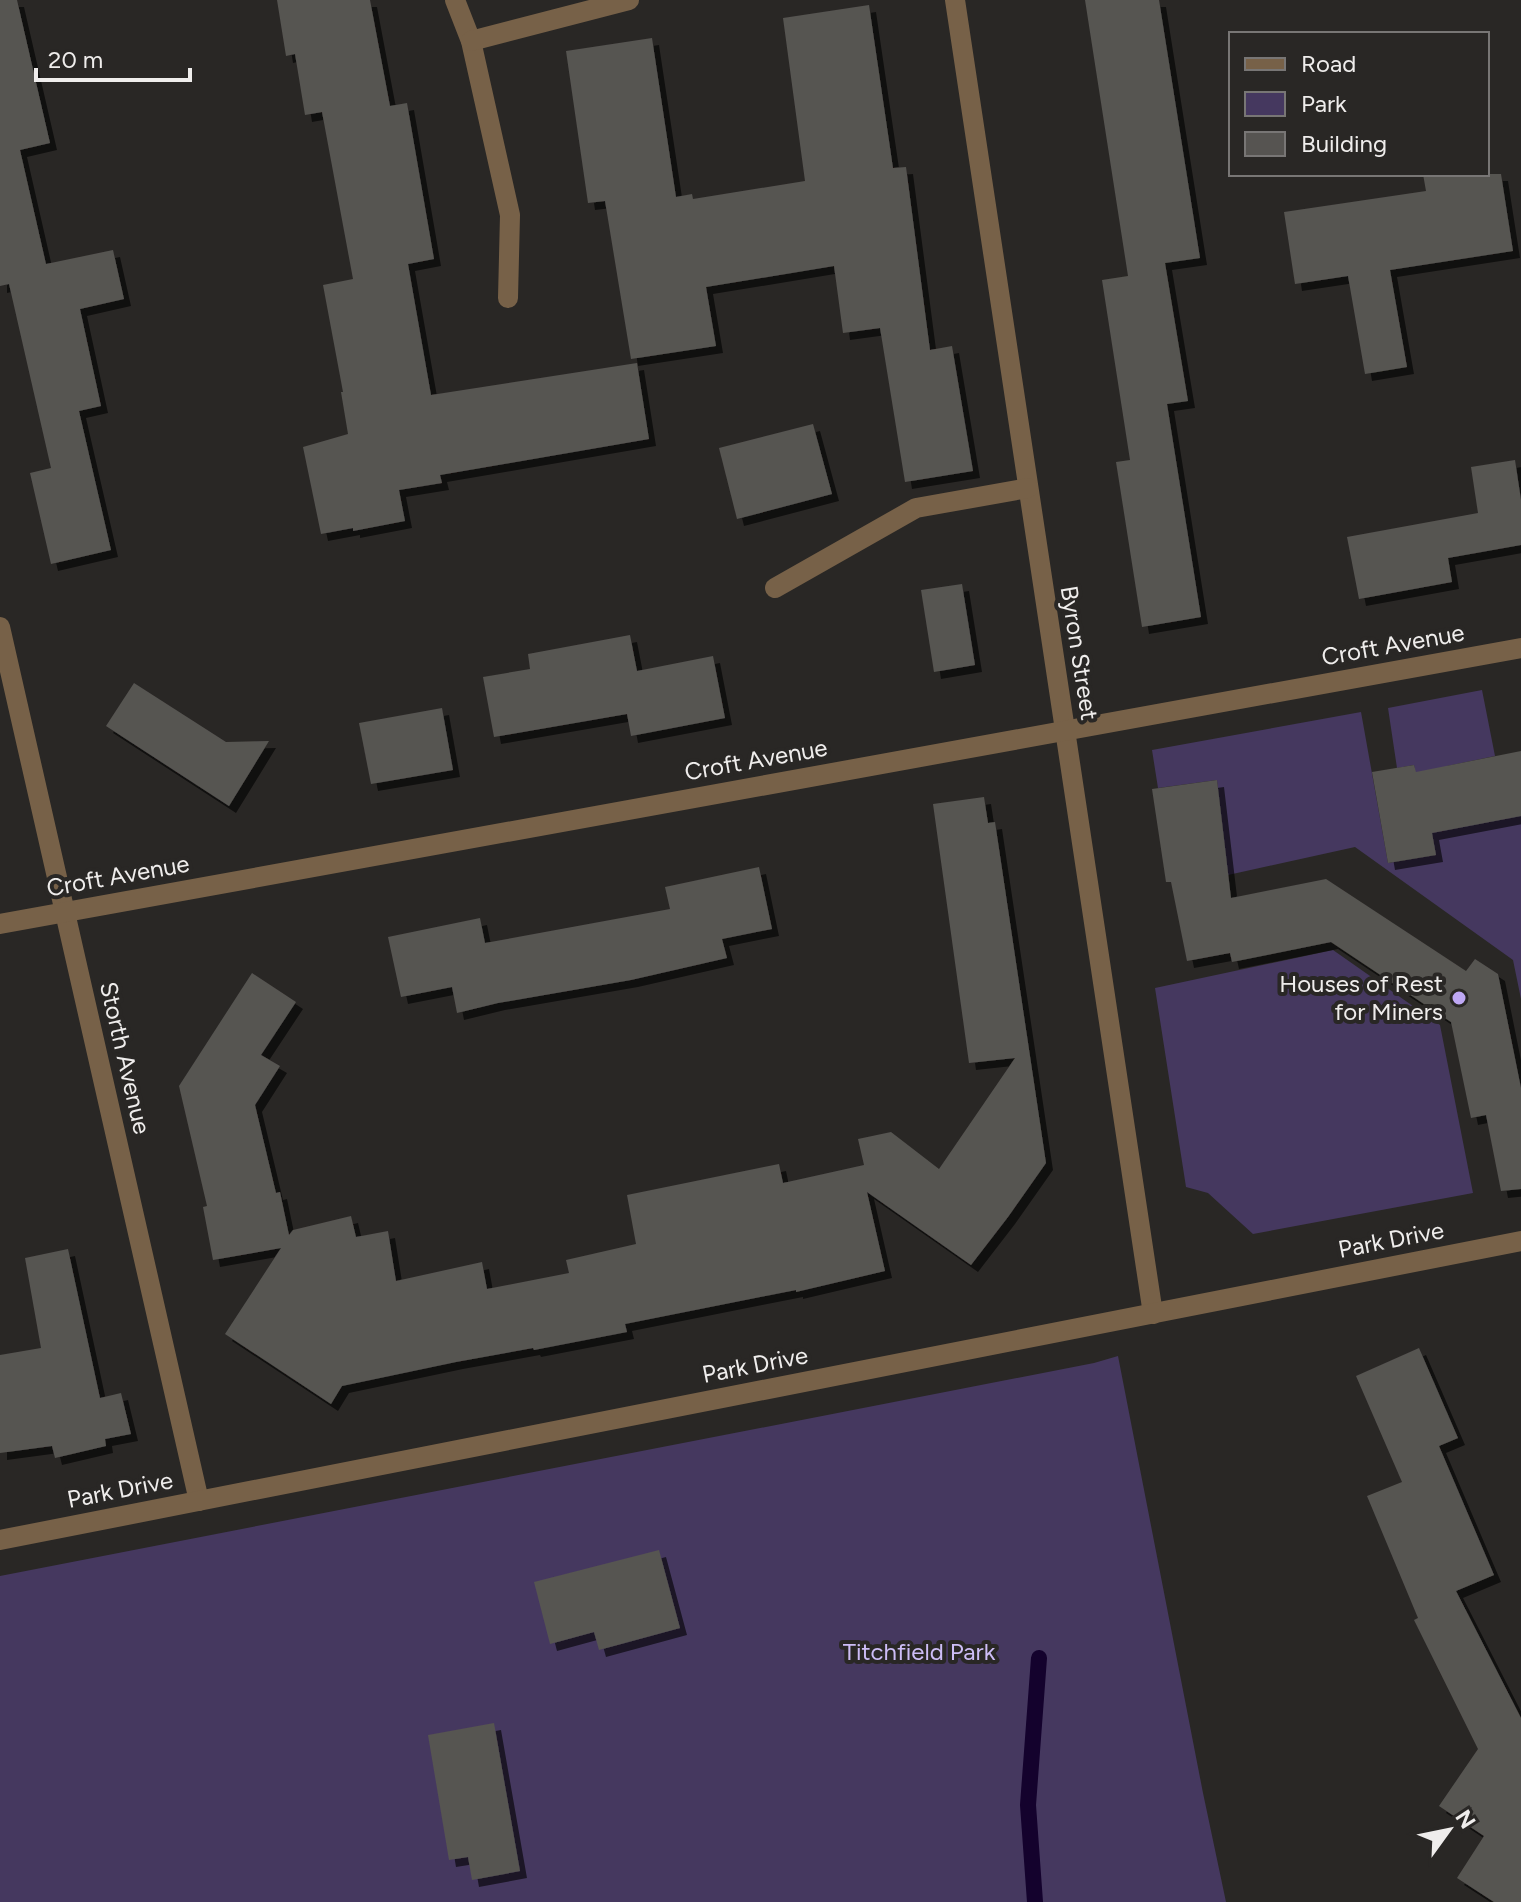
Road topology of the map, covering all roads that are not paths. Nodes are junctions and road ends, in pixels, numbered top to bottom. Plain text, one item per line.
1 (455, 0) edge
2 (629, 0) edge
3 (955, 0) edge
4 (471, 41) junction
5 (508, 298) dead end
6 (1028, 488) junction
7 (775, 588) dead end
8 (0, 627) edge
9 (1521, 648) edge
10 (1065, 731) junction
11 (65, 912) junction
12 (0, 924) edge
13 (1520, 1244) edge
14 (1153, 1314) junction
15 (199, 1501) junction
16 (0, 1540) edge

1 - 4 street
2 - 4 street
3 - 6 street, Byron Street
4 - 5 street
6 - 7 street
6 - 10 street, Byron Street
8 - 11 street, Storth Avenue
9 - 10 street, Croft Avenue
10 - 11 street, Croft Avenue
10 - 14 street, Byron Street
11 - 12 street, Croft Avenue
11 - 15 street, Storth Avenue
13 - 14 street, Park Drive
14 - 15 street, Park Drive
15 - 16 street, Park Drive

